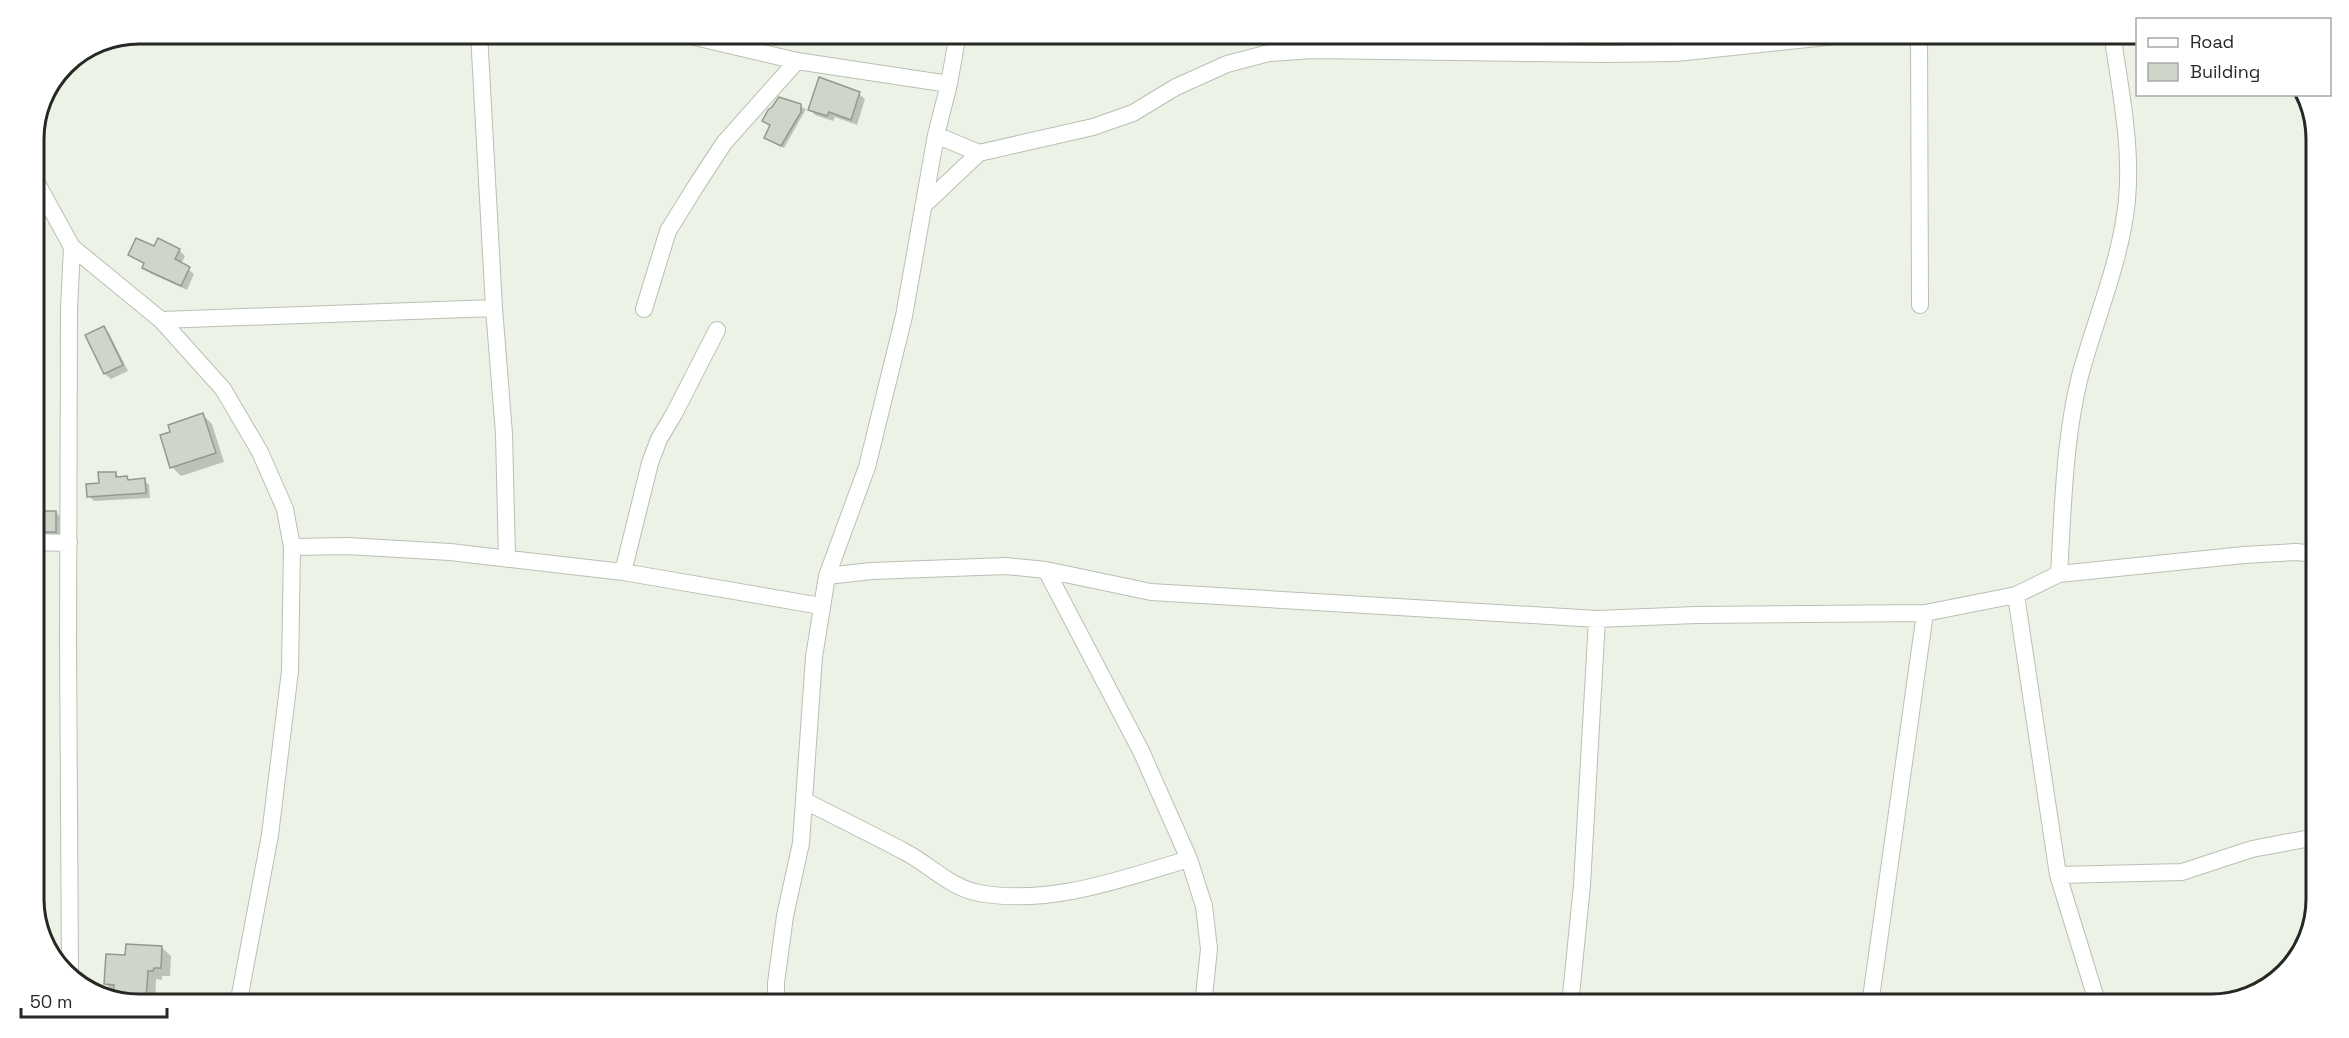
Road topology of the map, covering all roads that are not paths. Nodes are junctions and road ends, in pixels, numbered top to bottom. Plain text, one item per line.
1 (480, 43) edge
2 (720, 43) edge
3 (956, 43) edge
4 (1770, 43) edge
5 (1919, 43) edge
6 (2113, 43) edge
7 (797, 61) junction
8 (949, 84) junction
9 (936, 135) junction
10 (979, 153) junction
11 (923, 206) junction
12 (44, 208) edge
13 (72, 247) junction
14 (1920, 305) dead end
15 (494, 308) junction
16 (644, 309) dead end
17 (161, 320) junction
18 (717, 330) dead end
19 (44, 542) edge
20 (69, 543) junction
21 (292, 547) junction
22 (2306, 554) edge
23 (507, 559) junction
24 (1046, 570) junction
25 (623, 573) junction
26 (2059, 574) junction
27 (827, 576) junction
28 (2016, 595) junction
29 (821, 606) junction
30 (1925, 613) junction
31 (1597, 619) junction
32 (805, 801) junction
33 (2306, 839) edge
34 (1189, 859) junction
35 (2058, 875) junction
36 (70, 966) edge
37 (240, 994) edge
38 (776, 994) edge
39 (1204, 994) edge
40 (1571, 994) edge
41 (1872, 994) edge
42 (2095, 994) edge

1 - 15 street
2 - 7 street
3 - 8 street
4 - 10 street
5 - 14 street
6 - 26 street
7 - 8 street
7 - 16 street
8 - 9 street
9 - 10 street
9 - 11 street
10 - 11 street
11 - 27 street
12 - 13 street
13 - 17 street
13 - 20 street
15 - 17 street
15 - 23 street
17 - 21 street
18 - 25 street
19 - 20 street
20 - 36 street
21 - 23 street
21 - 37 street
22 - 26 street
23 - 25 street
24 - 27 street
24 - 31 street
24 - 34 street
25 - 29 street
26 - 28 street
27 - 29 street
28 - 30 street
28 - 35 street
29 - 32 street
30 - 31 street
30 - 41 street
31 - 40 street
32 - 34 street
32 - 38 street
33 - 35 street
34 - 39 street
35 - 42 street

